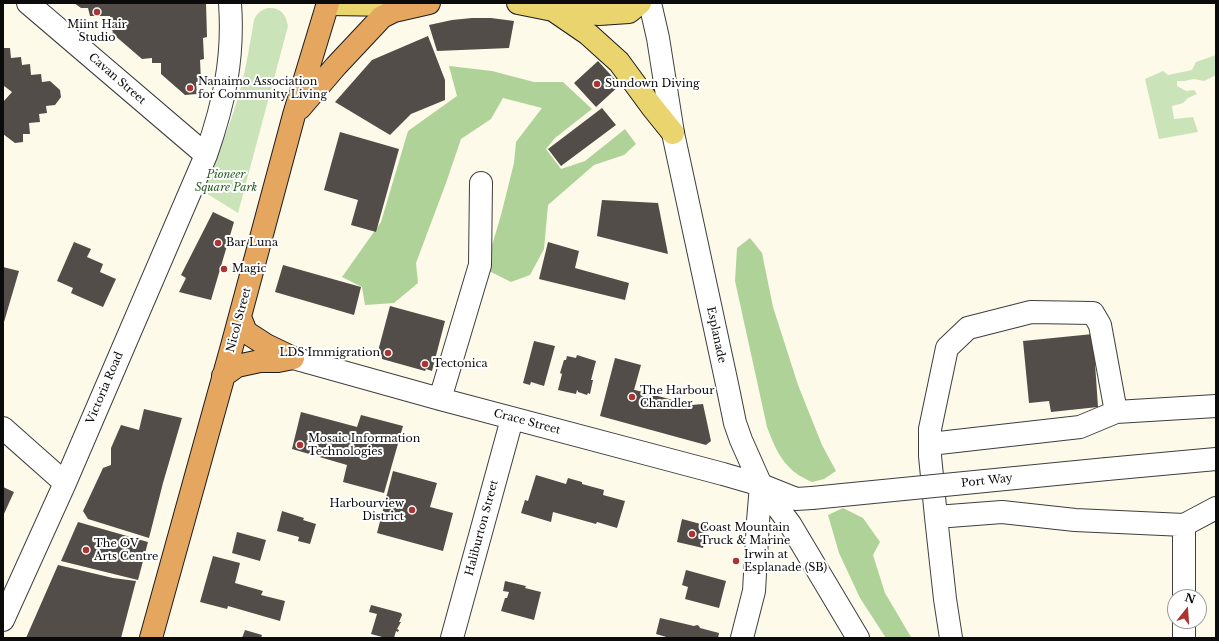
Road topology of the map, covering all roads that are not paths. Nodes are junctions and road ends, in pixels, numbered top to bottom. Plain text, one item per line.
1 (28, 3) edge
2 (230, 3) edge
3 (326, 3) edge
4 (427, 3) edge
5 (518, 3) edge
6 (640, 3) edge
7 (650, 3) edge
8 (553, 10) junction
9 (294, 115) junction
10 (673, 133) junction
11 (206, 155) junction
12 (481, 183) dead end
13 (240, 317) junction
14 (292, 358) junction
15 (223, 376) junction
16 (440, 399) junction
17 (1216, 406) edge
18 (1116, 412) junction
19 (512, 419) junction
20 (3, 428) edge
21 (930, 444) junction
22 (1216, 459) edge
23 (65, 482) junction
24 (761, 485) junction
25 (1216, 508) edge
26 (936, 517) junction
27 (1184, 524) junction
28 (1184, 589) edge
29 (3, 620) edge
30 (151, 638) edge
31 (452, 638) edge
32 (742, 638) edge
33 (858, 638) edge
34 (951, 638) edge

1 - 11 street, Cavan Street
2 - 11 street, Victoria Road
3 - 4 main road
3 - 9 highway, Nicol Street
4 - 9 highway
5 - 8 main road
6 - 8 main road
7 - 10 street, Esplanade
8 - 10 main road
9 - 13 highway, Nicol Street
10 - 24 street, Esplanade
11 - 23 street, Victoria Road
12 - 16 street
13 - 14 highway
13 - 15 highway, Nicol Street
14 - 15 highway
14 - 16 street, Crace Street
15 - 30 highway, Nicol Street
16 - 19 street, Crace Street
17 - 18 street
18 - 21 street
18 - 21 street
19 - 24 street, Crace Street
19 - 31 street, Haliburton Street
20 - 23 street
21 - 26 street
22 - 24 street, Port Way, bridge
23 - 29 street, Victoria Road
24 - 32 street
24 - 33 street, Esplanade
25 - 27 street
26 - 27 street
26 - 34 street
27 - 28 street

